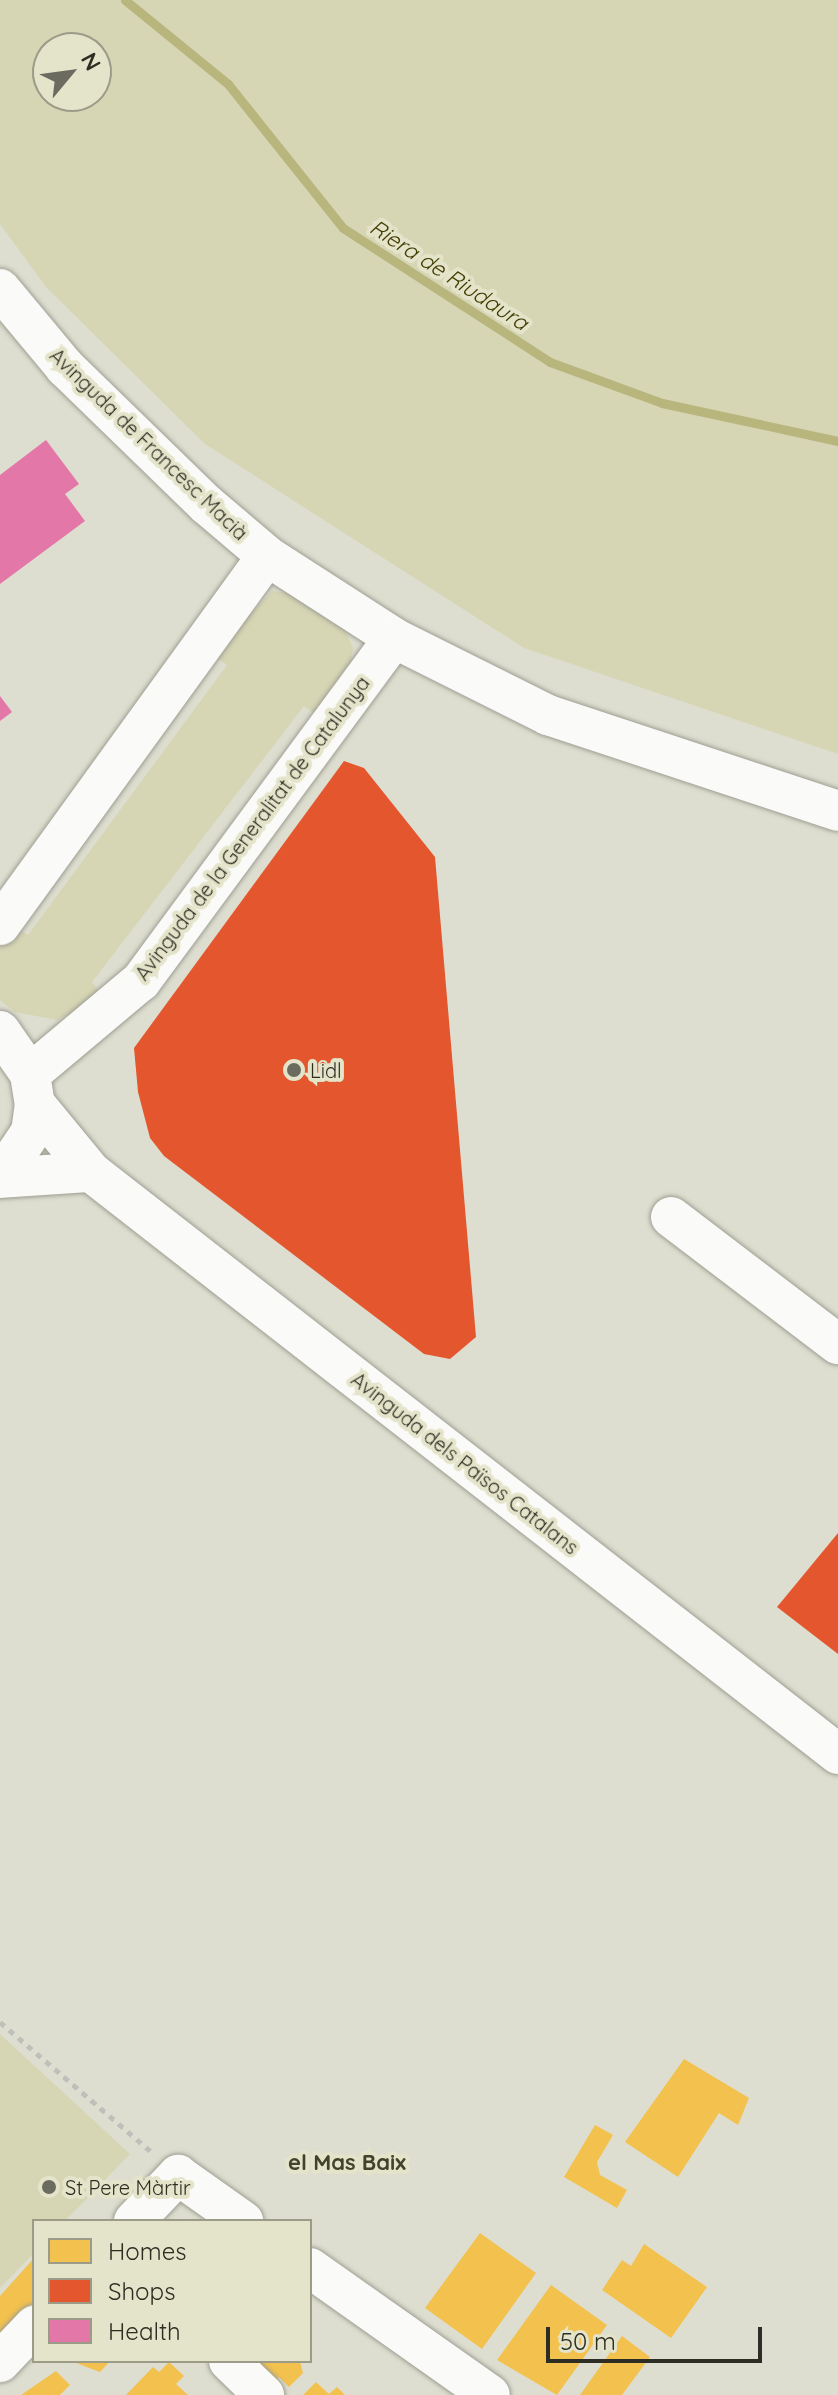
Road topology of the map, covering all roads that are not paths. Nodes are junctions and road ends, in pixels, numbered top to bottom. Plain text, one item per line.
1 (0, 289) edge
2 (267, 556) junction
3 (394, 638) junction
4 (838, 811) edge
5 (0, 925) edge
6 (0, 1031) edge
7 (33, 1089) junction
8 (91, 1172) junction
9 (0, 1178) edge
10 (671, 1217) dead end
11 (838, 1344) edge
12 (838, 1754) edge
13 (136, 2219) edge
14 (240, 2219) edge
15 (312, 2269) edge
16 (32, 2328) edge
17 (0, 2362) edge
18 (490, 2395) edge

1 - 2 street, Avinguda de Francesc Macià
2 - 3 street, Avinguda de Francesc Macià
2 - 5 street
3 - 4 street, Avinguda de Francesc Macià
3 - 7 street, Avinguda de la Generalitat de Catalunya
6 - 7 street, Avinguda dels Països Catalans
7 - 8 street, Avinguda dels Països Catalans
7 - 9 street
8 - 9 street
8 - 12 street, Avinguda dels Països Catalans
10 - 11 street
13 - 14 street
15 - 18 street
16 - 17 street

